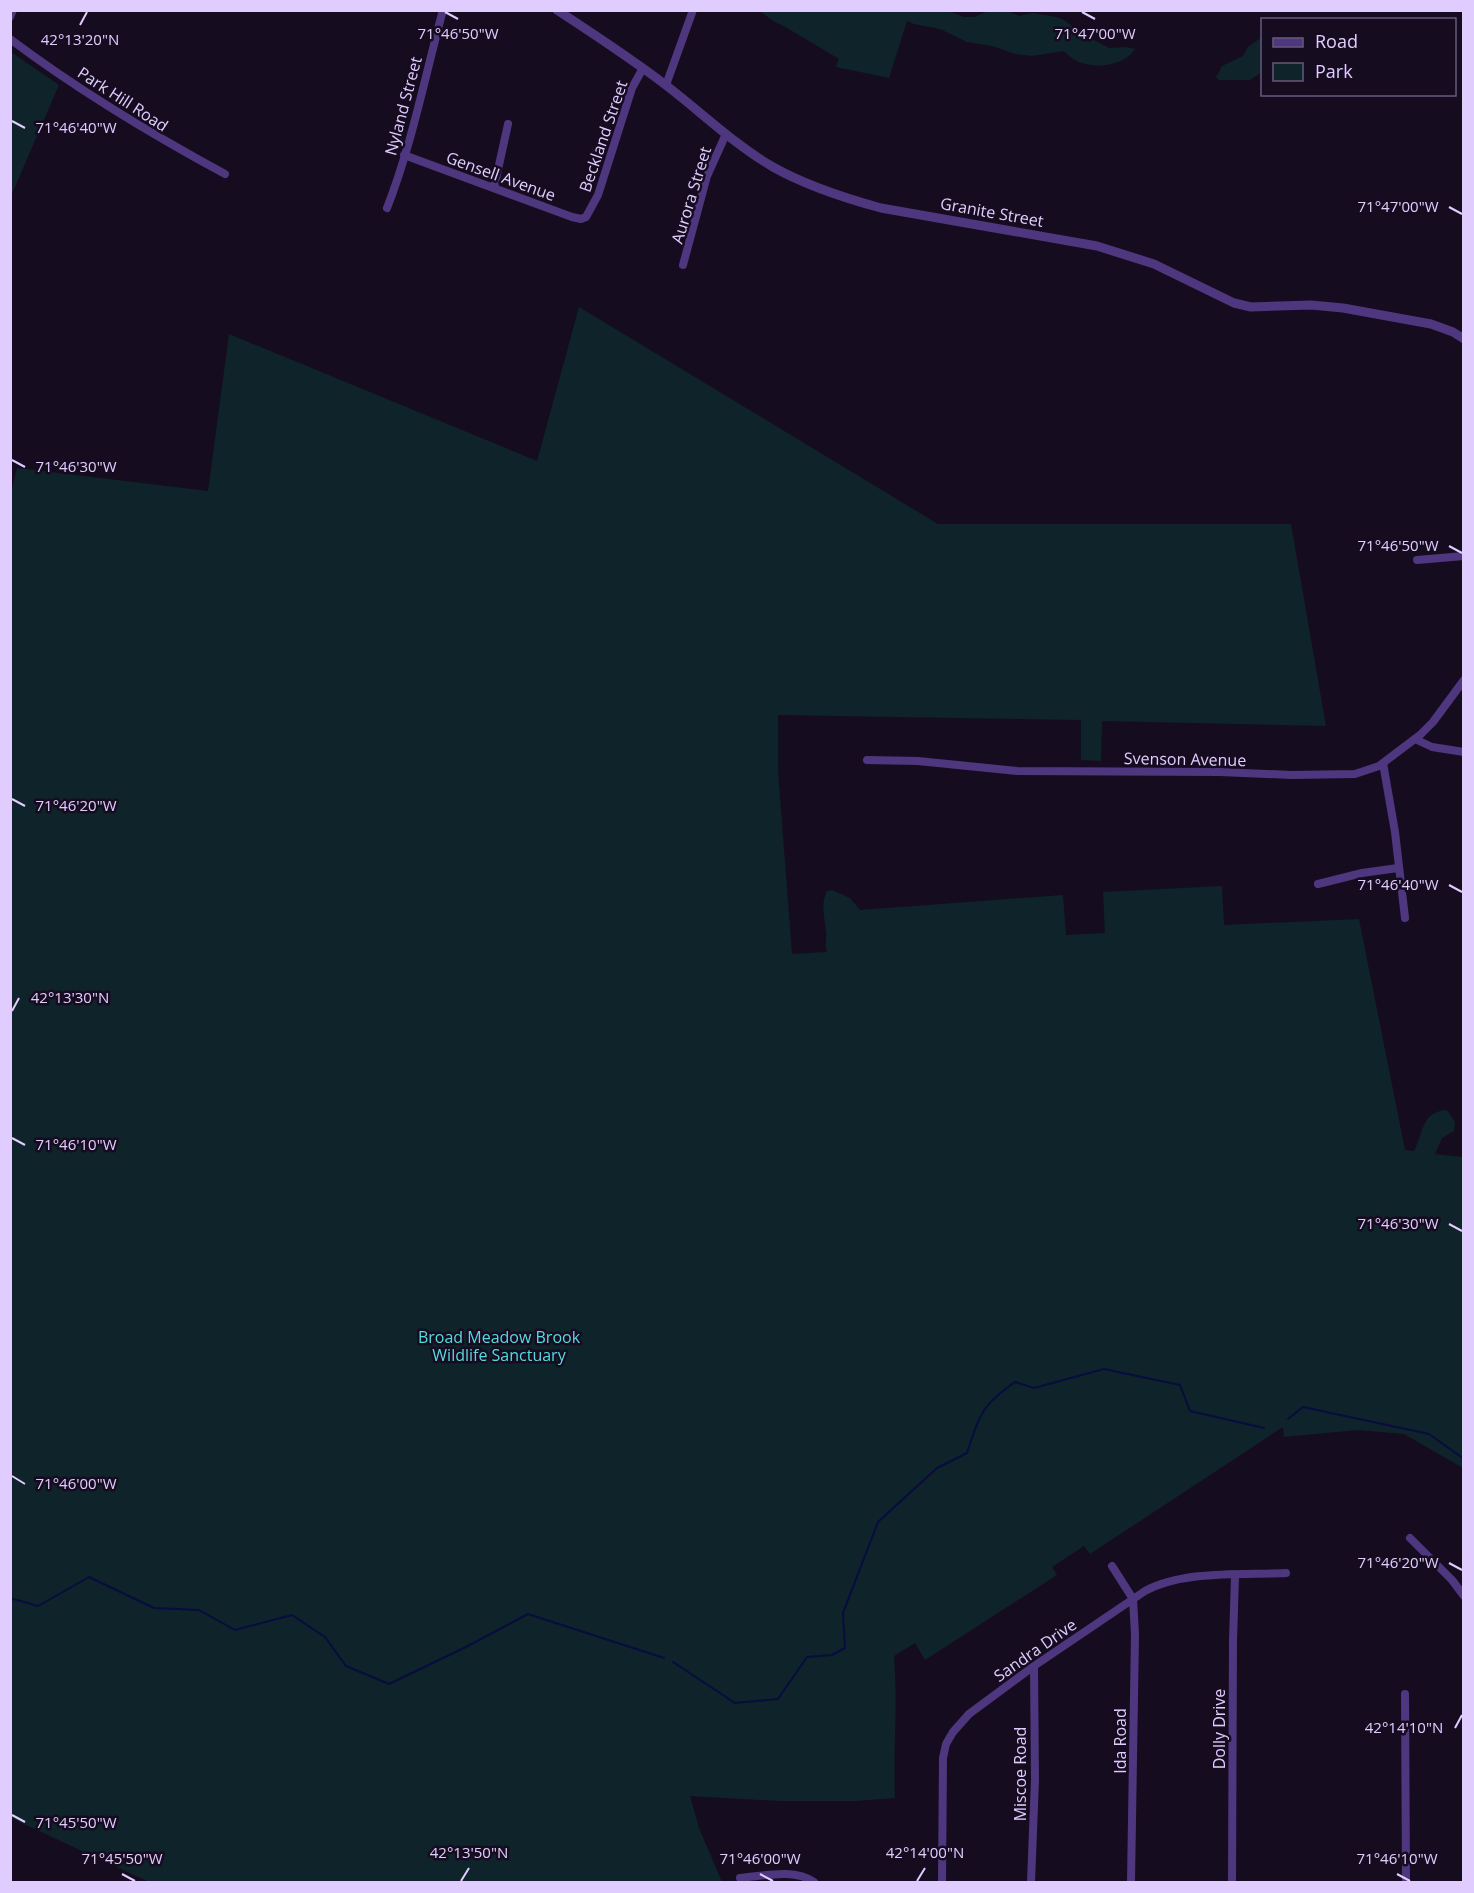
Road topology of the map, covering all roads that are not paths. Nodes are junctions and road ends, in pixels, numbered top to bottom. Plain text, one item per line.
1 (13, 10) edge
2 (443, 10) edge
3 (557, 10) edge
4 (693, 10) edge
5 (10, 18) edge
6 (10, 39) edge
7 (643, 68) junction
8 (666, 85) junction
9 (508, 124) dead end
10 (726, 134) junction
11 (404, 155) junction
12 (225, 174) dead end
13 (494, 188) junction
14 (387, 208) dead end
15 (589, 214) joint
16 (683, 265) dead end
17 (1464, 339) edge
18 (1464, 556) edge
19 (1417, 560) dead end
20 (1464, 680) edge
21 (1415, 739) junction
22 (1464, 752) edge
23 (867, 760) dead end
24 (1383, 763) junction
25 (1398, 868) junction
26 (1318, 884) dead end
27 (1405, 918) dead end
28 (1410, 1538) dead end
29 (1112, 1566) dead end
30 (1286, 1573) dead end
31 (1235, 1576) junction
32 (1464, 1596) edge
33 (1133, 1599) junction
34 (1034, 1666) junction
35 (1405, 1694) dead end
36 (740, 1878) dead end
37 (814, 1882) edge
38 (942, 1882) edge
39 (1031, 1882) edge
40 (1131, 1882) edge
41 (1232, 1882) edge
42 (1406, 1882) edge

1 - 5 street
2 - 11 street, Nyland Street
3 - 7 street, Granite Street
4 - 8 street
6 - 12 street, Park Hill Road
7 - 8 street, Granite Street
7 - 15 street, Beckland Street
8 - 10 street, Granite Street
9 - 13 street
10 - 16 street, Aurora Street
10 - 17 street, Granite Street
11 - 13 street, Gensell Avenue
11 - 14 street, Nyland Street
13 - 15 street, Gensell Avenue
18 - 19 street
20 - 21 street, Svenson Avenue
21 - 22 street
21 - 24 street, Svenson Avenue
23 - 24 street, Svenson Avenue
24 - 25 street
25 - 26 street
25 - 27 street
28 - 32 street
29 - 33 street
30 - 31 street, Sandra Drive
31 - 33 street, Sandra Drive
31 - 41 street, Dolly Drive
33 - 34 street, Sandra Drive
33 - 40 street, Ida Road
34 - 38 street, Sandra Drive
34 - 39 street, Miscoe Road
35 - 42 street
36 - 37 street

